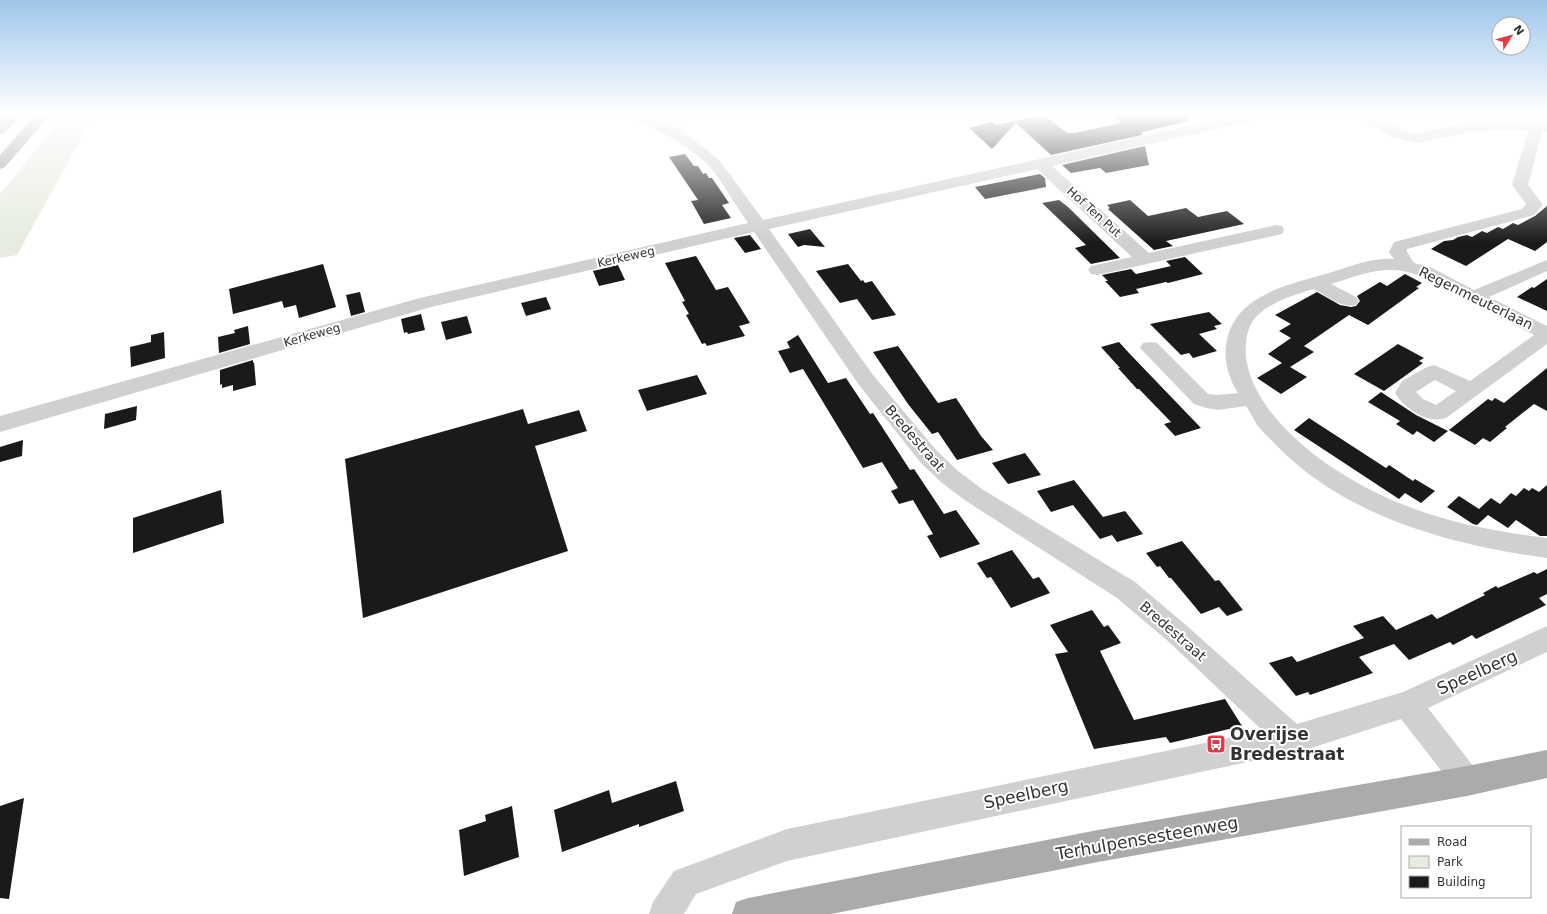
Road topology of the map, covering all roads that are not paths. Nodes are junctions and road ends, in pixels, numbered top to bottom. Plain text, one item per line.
1 (708, 158) edge
2 (1069, 158) edge
3 (1530, 158) edge
4 (1041, 164) junction
5 (759, 226) junction
6 (1276, 230) dead end
7 (1146, 260) junction
8 (1547, 264) edge
9 (1408, 266) junction
10 (1097, 270) dead end
11 (1316, 283) junction
12 (1474, 296) junction
13 (1350, 301) dead end
14 (1547, 334) edge
15 (1150, 348) dead end
16 (1472, 390) dead end
17 (1249, 398) junction
18 (0, 424) edge
19 (1547, 548) edge
20 (1547, 638) edge
21 (1407, 704) junction
22 (1292, 738) junction
23 (1547, 764) edge
24 (1467, 781) junction
25 (665, 914) edge
26 (748, 914) edge

1 - 5 street, Bredestraat
2 - 4 street, Kerkeweg
3 - 9 street
4 - 5 street, Kerkeweg
4 - 7 street, Hof Ten Put
5 - 18 street, Kerkeweg
5 - 22 street, Bredestraat
6 - 7 street
7 - 10 street
8 - 12 street
9 - 11 street, Regenmeuterlaan
9 - 12 street, Regenmeuterlaan
11 - 13 street
11 - 17 street, Regenmeuterlaan
12 - 14 street, Regenmeuterlaan
14 - 16 street
15 - 17 street
17 - 19 street, Regenmeuterlaan
20 - 21 street, Speelberg
21 - 22 street, Speelberg
21 - 24 street
22 - 25 street, Speelberg
23 - 24 main road, Terhulpensesteenweg
24 - 26 main road, Terhulpensesteenweg

